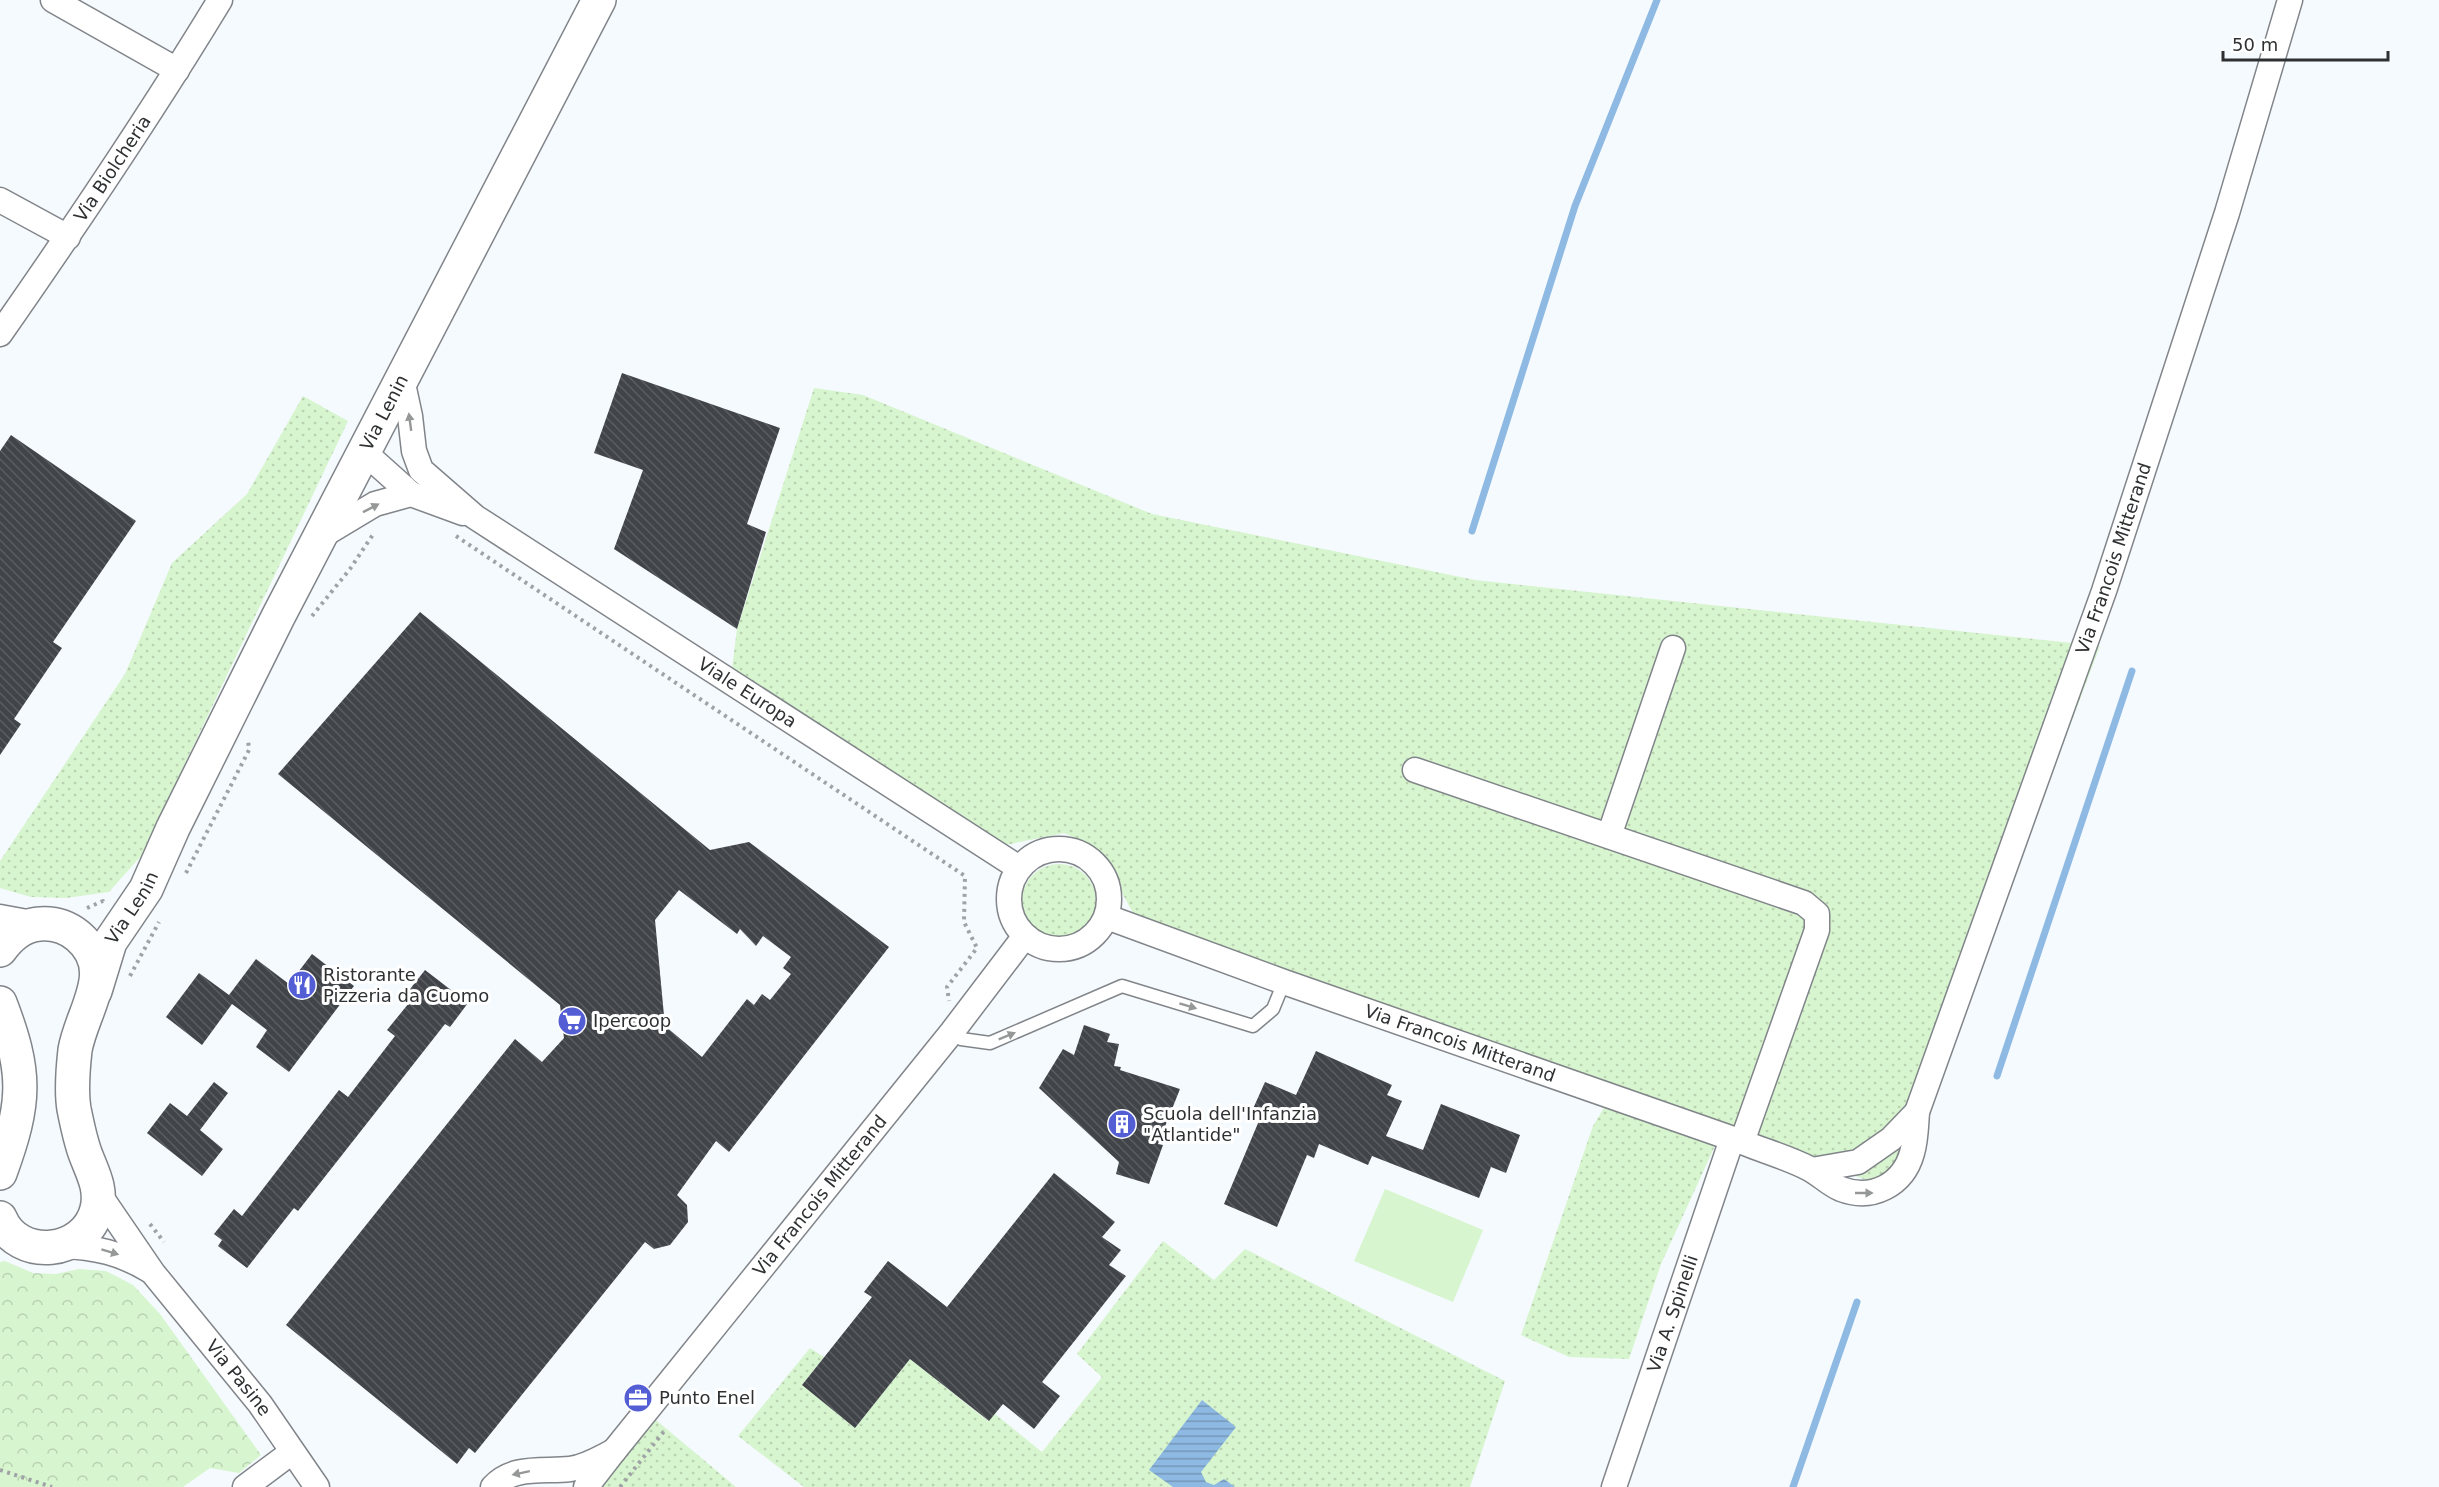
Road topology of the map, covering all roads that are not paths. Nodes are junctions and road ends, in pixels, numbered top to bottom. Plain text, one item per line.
1 (53, 0) edge
2 (220, 0) edge
3 (599, 0) edge
4 (2290, 0) edge
5 (177, 70) junction
6 (0, 200) edge
7 (68, 237) junction
8 (0, 334) edge
9 (402, 379) junction
10 (364, 452) junction
11 (421, 470) junction
12 (411, 494) junction
13 (476, 517) junction
14 (320, 537) junction
15 (1673, 648) dead end
16 (1415, 770) dead end
17 (173, 828) junction
18 (1609, 836) junction
19 (1019, 868) junction
20 (1107, 916) junction
21 (0, 917) edge
22 (47, 924) junction
23 (1025, 936) junction
24 (0, 950) edge
25 (1284, 982) junction
26 (95, 991) junction
27 (0, 1003) edge
28 (959, 1023) junction
29 (1917, 1112) junction
30 (1737, 1141) junction
31 (1812, 1170) junction
32 (0, 1173) edge
33 (99, 1194) junction
34 (0, 1218) edge
35 (14, 1242) edge
36 (62, 1246) junction
37 (153, 1273) junction
38 (292, 1452) junction
39 (614, 1452) junction
40 (567, 1478) edge
41 (245, 1487) edge
42 (318, 1487) edge
43 (493, 1487) edge
44 (586, 1487) edge
45 (1614, 1487) edge

1 - 5 street
2 - 5 street, Via Biolcheria
3 - 9 main road, Via Lenin
4 - 29 street, Via Francois Mitterand
5 - 7 street, Via Biolcheria
6 - 7 street
7 - 8 street, Via Biolcheria
9 - 10 main road, Via Lenin
11 -> 9 street
10 - 11 street
10 - 12 street
10 - 14 main road, Via Lenin
11 - 13 street
12 - 13 street
14 -> 12 street
13 - 19 street, Viale Europa
14 - 17 main road, Via Lenin
15 - 18 street
16 - 18 street
17 - 22 main road, Via Lenin
17 - 26 main road, Via Lenin
18 - 30 street, Via A. Spinelli
19 - 20 street
19 - 23 street
20 - 23 street
20 - 25 street, Via Francois Mitterand
21 - 22 street
22 - 24 main road
22 - 26 main road
23 - 28 street, Via Francois Mitterand
28 -> 25 lane
25 - 30 street, Via Francois Mitterand
26 - 33 main road, Via Lenin
27 - 32 main road
28 - 39 street, Via Francois Mitterand
29 - 31 street
31 -> 29 street, Via Francois Mitterand
30 - 31 street, Via Francois Mitterand
30 - 45 street, Via A. Spinelli
33 - 36 main road
33 - 37 street, Via Pasine
34 - 35 main road
35 - 36 main road
36 -> 37 street
37 - 38 street, Via Pasine
38 - 41 street
38 - 42 street, Via Pasine
39 - 40 street, Via Francois Mitterand
39 - 44 street, Via Francois Mitterand
40 -> 43 street, Via Francois Mitterand

